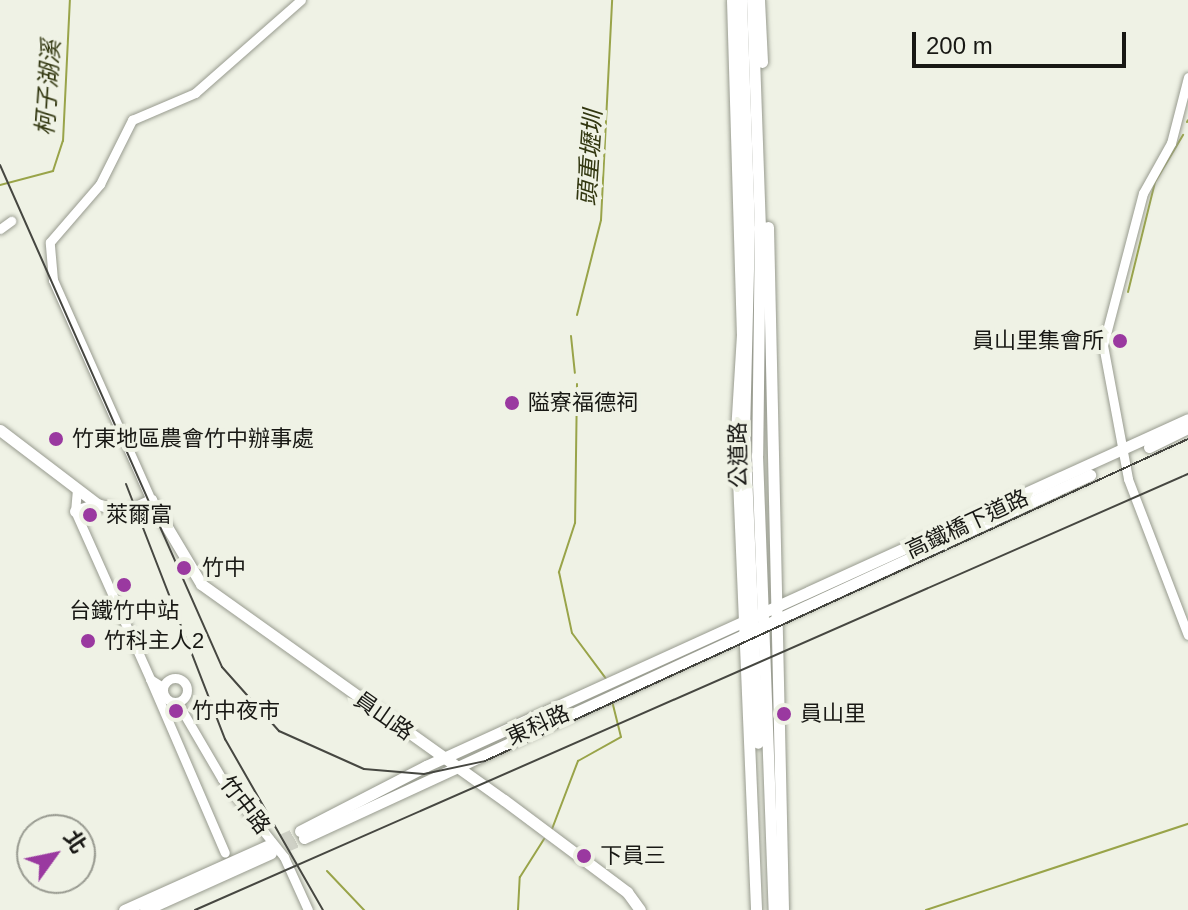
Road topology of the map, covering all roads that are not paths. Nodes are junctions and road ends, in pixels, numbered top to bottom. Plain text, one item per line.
1 (301, 0) edge
2 (732, 0) edge
3 (741, 0) edge
4 (752, 0) edge
5 (759, 0) edge
6 (1188, 77) edge
7 (11, 221) dead end
8 (0, 229) edge
9 (1188, 419) edge
10 (1188, 428) edge
11 (0, 430) edge
12 (1124, 454) junction
13 (77, 489) junction
14 (151, 500) junction
15 (97, 504) junction
16 (75, 511) junction
17 (772, 619) junction
18 (750, 628) junction
19 (1188, 635) edge
20 (774, 674) junction
21 (150, 679) junction
22 (753, 683) junction
23 (163, 687) junction
24 (177, 702) junction
25 (448, 761) junction
26 (302, 834) tunnel mouth
27 (225, 853) dead end
28 (124, 910) edge
29 (145, 910) edge
30 (308, 910) edge
31 (640, 910) edge
32 (756, 910) edge
33 (763, 910) edge
34 (774, 910) edge
35 (783, 910) edge

1 - 14 street
2 - 18 street, 公道路
3 - 18 street, 公道路
4 - 17 street, 公道路
5 - 17 street, 公道路
6 - 12 street
7 - 8 street
9 - 12 street, 高鐵橋下道路
10 - 12 street, 高鐵橋下道路
11 - 13 street
12 - 17 street, 高鐵橋下道路
12 - 19 street
13 - 15 street
13 - 16 street
14 - 15 street
14 - 25 street, 員山路
15 - 16 street
16 - 21 street
17 - 18 street, 東科路
17 - 20 street, 公道路
18 - 22 street, 公道路
18 - 25 street, 東科路
20 - 34 street, 公道路
20 - 35 street, 公道路
21 - 23 street
21 - 27 street
22 - 32 street, 公道路
22 - 33 street, 公道路
23 - 24 street
23 - 24 street
24 - 30 street, 竹中路
25 - 26 street, 東科路
25 - 31 street, 員山路
28 - 29 street

